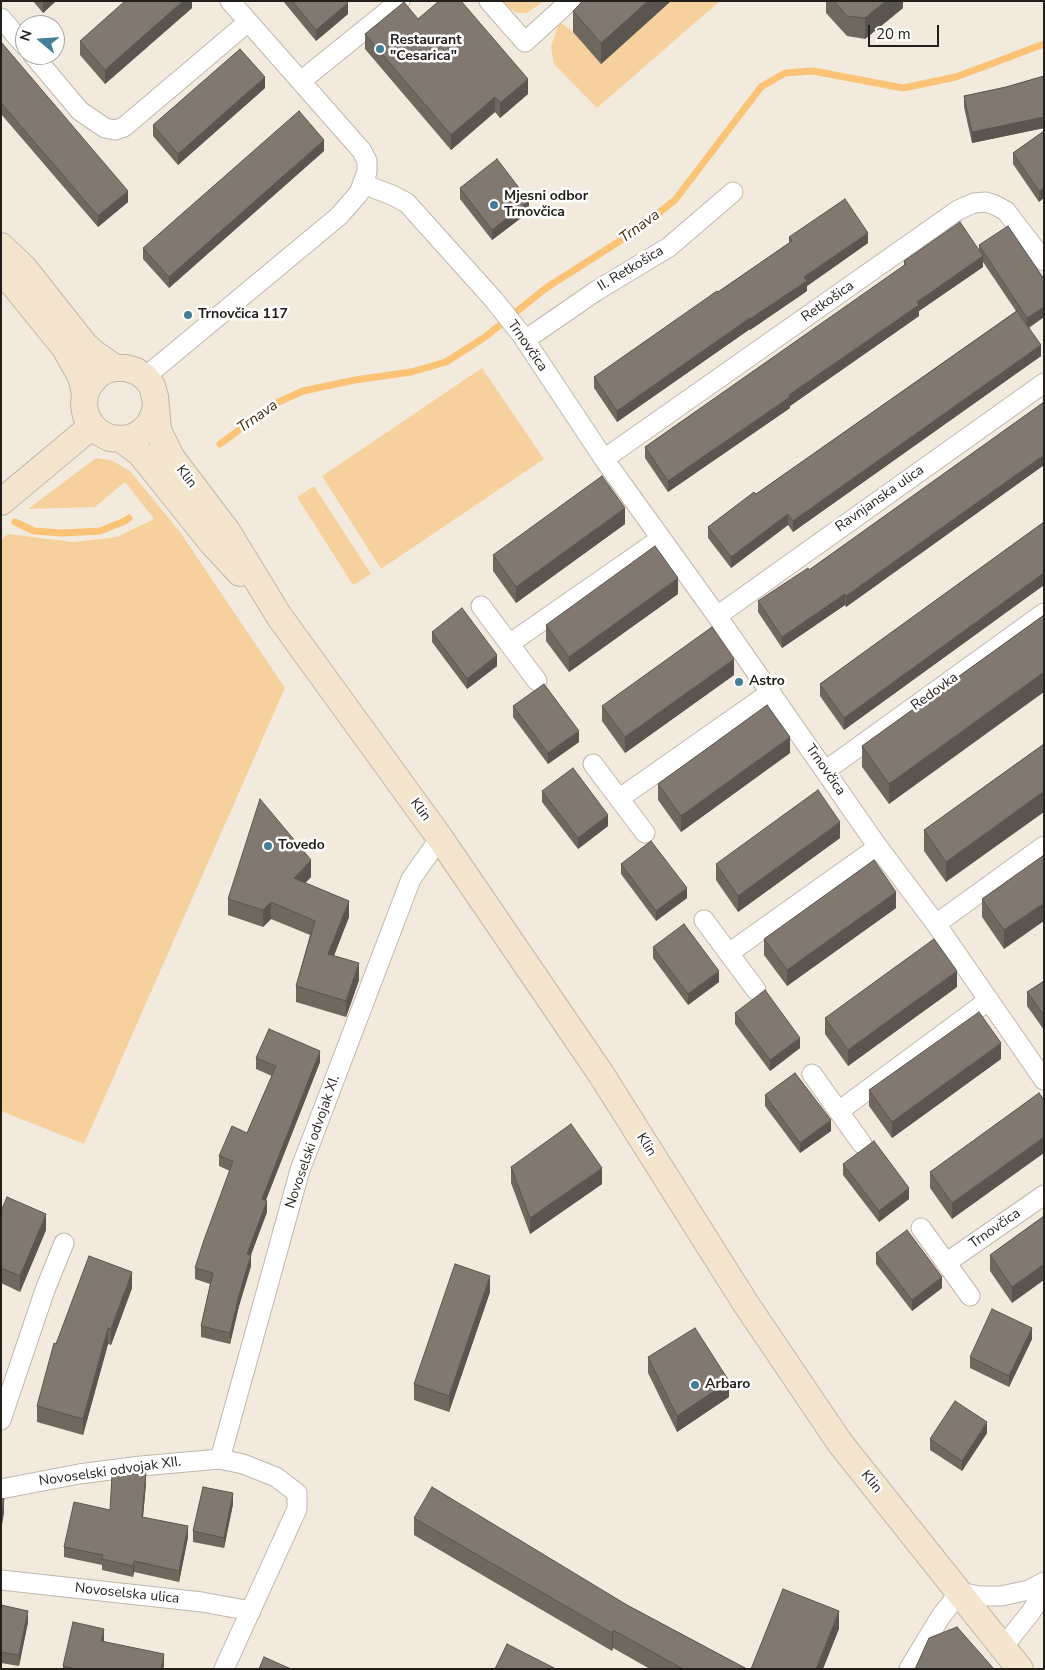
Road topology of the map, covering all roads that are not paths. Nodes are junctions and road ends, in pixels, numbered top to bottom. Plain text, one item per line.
1 (230, 1) edge
2 (400, 1) edge
3 (489, 1) edge
4 (570, 1) edge
5 (1, 18) edge
6 (248, 22) junction
7 (15, 34) edge
8 (41, 65) edge
9 (301, 81) junction
10 (364, 184) junction
11 (733, 192) dead end
12 (1, 246) edge
13 (1044, 261) edge
14 (1, 269) edge
15 (523, 337) junction
16 (115, 368) junction
17 (145, 378) junction
18 (1044, 383) edge
19 (85, 393) junction
20 (156, 408) junction
21 (92, 426) junction
22 (121, 439) junction
23 (604, 459) junction
24 (8, 496) edge
25 (660, 539) junction
26 (481, 606) dead end
27 (1044, 613) edge
28 (279, 616) junction
29 (717, 616) junction
30 (509, 644) junction
31 (537, 681) dead end
32 (771, 692) junction
33 (593, 764) dead end
34 (825, 771) junction
35 (620, 798) junction
36 (645, 833) dead end
37 (440, 838) junction
38 (1044, 846) edge
39 (878, 847) junction
40 (704, 920) dead end
41 (936, 924) junction
42 (730, 953) junction
43 (756, 990) dead end
44 (989, 1000) junction
45 (812, 1074) dead end
46 (1043, 1079) edge
47 (839, 1111) junction
48 (862, 1144) dead end
49 (1044, 1195) edge
50 (921, 1228) dead end
51 (64, 1243) dead end
52 (946, 1263) junction
53 (970, 1296) dead end
54 (1, 1420) edge
55 (220, 1459) junction
56 (1, 1489) edge
57 (1, 1580) edge
58 (1044, 1582) edge
59 (1044, 1590) edge
60 (960, 1592) junction
61 (251, 1611) junction
62 (1003, 1647) junction
63 (224, 1669) edge
64 (909, 1669) edge
65 (1020, 1669) edge

1 - 6 street
2 - 9 street
3 - 4 street
5 - 7 street
6 - 8 street
6 - 9 street
9 - 10 street
10 - 15 street, Trnovčica
10 - 17 street
11 - 15 street, II. Retkošica
12 - 16 street
13 - 23 street, Retkošica
14 - 19 street
15 - 23 street, Trnovčica
16 - 17 street
16 - 19 street
17 - 20 street
18 - 29 street, Ravnjanska ulica
19 - 21 street
20 - 22 street
20 - 28 street, Klin
21 - 22 street
21 - 24 street
22 - 28 street, Klin
23 - 25 street, Trnovčica
25 - 29 street, Trnovčica
25 - 30 street
26 - 30 street
27 - 34 street, Redovka
28 - 37 street, Klin
29 - 32 street, Trnovčica
30 - 31 street
32 - 34 street, Trnovčica
32 - 35 street
33 - 35 street
34 - 39 street, Trnovčica
35 - 36 street
37 - 55 street, Novoselski odvojak XI.
37 - 60 street, Klin
38 - 41 street
39 - 41 street, Trnovčica
39 - 42 street
40 - 42 street
41 - 44 street, Trnovčica
42 - 43 street
44 - 46 street, Trnovčica
44 - 47 street
45 - 47 street
47 - 48 street
49 - 52 street, Trnovčica
50 - 52 street
51 - 54 street
52 - 53 street
55 - 56 street, Novoselski odvojak XII.
55 - 61 street
57 - 61 street, Novoselska ulica
58 - 60 street
59 - 62 street
60 - 62 street, Klin
60 - 64 street
61 - 63 street
62 - 65 street, Klin

